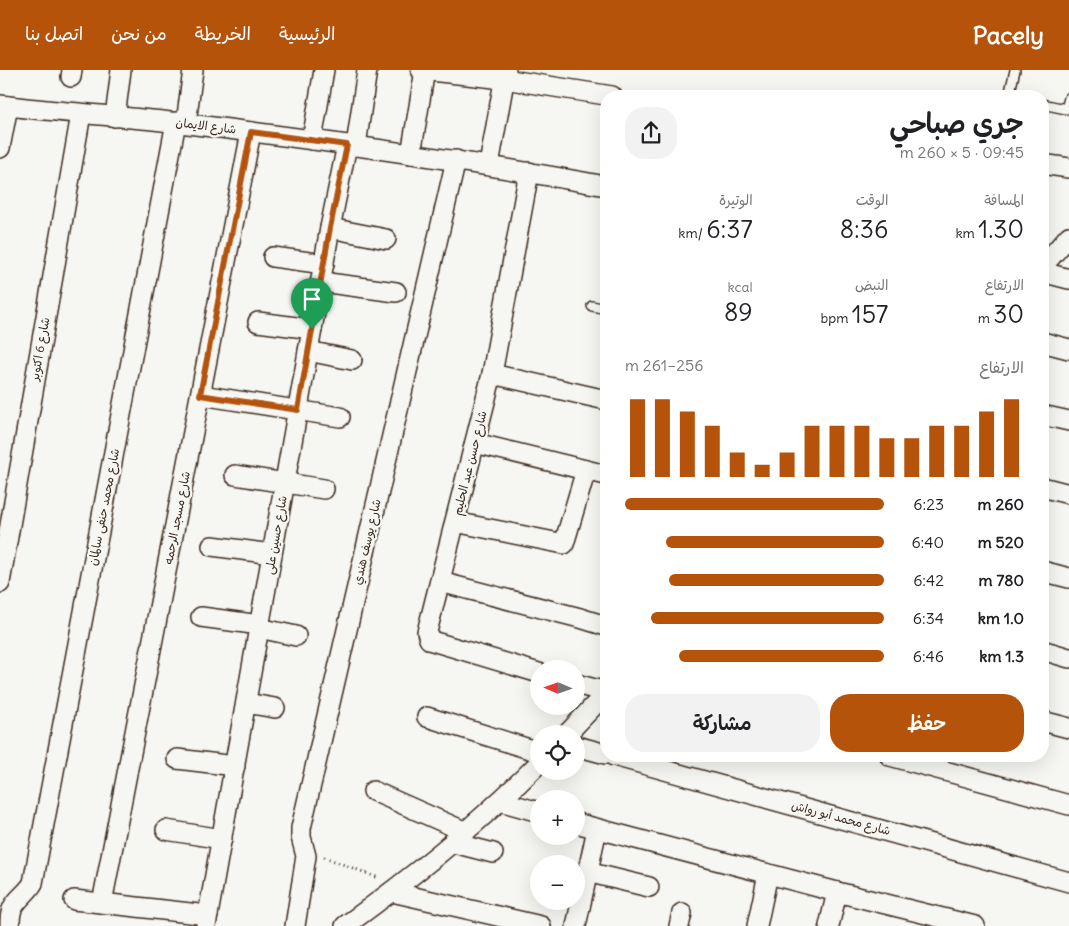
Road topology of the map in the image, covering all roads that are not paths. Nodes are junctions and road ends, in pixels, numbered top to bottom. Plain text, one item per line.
1 (121, 70) edge
2 (193, 70) edge
3 (324, 70) edge
4 (368, 70) edge
5 (421, 70) edge
6 (424, 70) edge
7 (1015, 70) edge
8 (505, 75) edge
9 (1010, 90) edge
10 (600, 94) edge
11 (1069, 98) edge
12 (4, 105) edge
13 (1049, 105) edge
14 (81, 114) junction
15 (115, 117) junction
16 (181, 123) junction
17 (251, 132) junction
18 (312, 140) junction
19 (351, 146) junction
20 (0, 148) edge
21 (411, 154) junction
22 (456, 160) junction
23 (489, 165) junction
24 (1049, 165) edge
25 (1069, 168) edge
26 (530, 172) junction
27 (600, 185) edge
28 (330, 228) junction
29 (1069, 236) edge
30 (386, 239) dead end
31 (273, 257) dead end
32 (1049, 260) edge
33 (322, 273) junction
34 (1049, 274) edge
35 (1069, 279) edge
36 (396, 292) dead end
37 (592, 306) dead end
38 (600, 308) edge
39 (258, 322) dead end
40 (312, 329) junction
41 (1049, 344) edge
42 (1069, 349) edge
43 (308, 351) junction
44 (352, 360) dead end
45 (492, 374) junction
46 (200, 395) junction
47 (600, 399) edge
48 (298, 410) junction
49 (340, 417) dead end
50 (1049, 417) edge
51 (1069, 421) edge
52 (475, 443) junction
53 (586, 470) junction
54 (600, 474) edge
55 (235, 475) dead end
56 (285, 483) junction
57 (324, 489) dead end
58 (1049, 489) edge
59 (1069, 494) edge
60 (455, 522) junction
61 (212, 546) dead end
62 (272, 554) junction
63 (1049, 573) edge
64 (1069, 578) edge
65 (440, 582) junction
66 (0, 584) edge
67 (201, 617) dead end
68 (600, 624) edge
69 (260, 627) junction
70 (296, 636) dead end
71 (1049, 652) edge
72 (1069, 658) edge
73 (530, 669) edge
74 (585, 687) edge
75 (600, 691) edge
76 (600, 699) edge
77 (246, 702) junction
78 (276, 708) dead end
79 (427, 717) dead end
80 (1049, 722) edge
81 (576, 725) edge
82 (1069, 728) edge
83 (585, 748) edge
84 (530, 749) edge
85 (600, 752) edge
86 (177, 759) dead end
87 (636, 762) edge
88 (912, 762) edge
89 (235, 766) junction
90 (530, 772) edge
91 (373, 791) dead end
92 (500, 801) junction
93 (1069, 805) edge
94 (530, 809) edge
95 (585, 826) edge
96 (597, 829) junction
97 (166, 830) dead end
98 (460, 838) junction
99 (222, 839) junction
100 (493, 853) dead end
101 (587, 872) junction
102 (768, 874) junction
103 (1069, 882) edge
104 (649, 887) dead end
105 (396, 889) junction
106 (837, 892) junction
107 (74, 900) dead end
108 (102, 903) junction
109 (207, 920) edge
110 (10, 926) edge
111 (295, 926) edge
112 (345, 926) edge
113 (541, 926) edge
114 (576, 926) edge
115 (757, 926) edge
116 (829, 926) edge
117 (974, 926) edge

1 - 15 street
2 - 16 street, شارع محمد حنفى سالمان
3 - 18 street
4 - 19 street, شارع حسين على
5 - 6 street
6 - 8 street
6 - 21 street
7 - 9 lane
8 - 10 street
8 - 23 street
11 - 13 lane
12 - 14 street, شارع الايمان
12 - 20 street
14 - 15 street, شارع الايمان
14 - 66 street, شارع 6 اكتوبر
15 - 16 street, شارع الايمان
16 - 17 street, شارع الايمان
16 - 110 street, شارع محمد حنفى سالمان
17 - 18 street, شارع الايمان
17 - 46 street, شارع مسجد الرحمه
18 - 19 street, شارع الايمان
19 - 21 street, شارع الايمان
19 - 28 street, شارع حسين على
21 - 22 street, شارع الايمان
22 - 23 street, شارع الايمان
22 - 111 street, شارع يوسف هندي
23 - 26 street, شارع الايمان
24 - 25 street
26 - 27 street, شارع الايمان
26 - 45 street, شارع حسن عبد الحليم
28 - 30 street
28 - 33 street, شارع حسين على
29 - 32 street
31 - 33 street
33 - 36 street
33 - 40 street, شارع حسين على
34 - 35 street
37 - 38 lane
39 - 40 street
40 - 43 street, شارع حسين على
41 - 42 street
43 - 44 street
43 - 48 street, شارع حسين على
45 - 47 street
45 - 52 street, شارع حسن عبد الحليم
46 - 48 street
46 - 108 street, شارع مسجد الرحمه
48 - 49 street
48 - 56 street, شارع حسين على
50 - 51 street
52 - 53 street
52 - 60 street, شارع حسن عبد الحليم
53 - 54 street
53 - 60 street
55 - 56 street
56 - 57 street
56 - 62 street, شارع حسين على
58 - 59 street
60 - 65 street, شارع حسن عبد الحليم
61 - 62 street
62 - 69 street, شارع حسين على
63 - 64 street
65 - 68 street
65 - 73 street, شارع حسن عبد الحليم
67 - 69 street
69 - 70 street
69 - 77 street, شارع حسين على
71 - 72 street
74 - 75 street
76 - 81 street
77 - 78 street
77 - 89 street, شارع حسين على
79 - 84 street
80 - 82 street
83 - 85 street
86 - 89 street
87 - 103 street, شارع محمد أبو رواش
88 - 93 street
89 - 99 street, شارع حسين على
90 - 92 street
91 - 98 street
92 - 94 street
92 - 98 street
95 - 96 street
96 - 101 street
96 - 102 street
97 - 99 street
98 - 100 street
98 - 105 street
99 - 109 street, شارع حسين على
101 - 104 street
101 - 114 street
102 - 106 street
102 - 115 street
105 - 112 street
105 - 113 street
106 - 116 street
106 - 117 street
107 - 108 street
108 - 109 street

